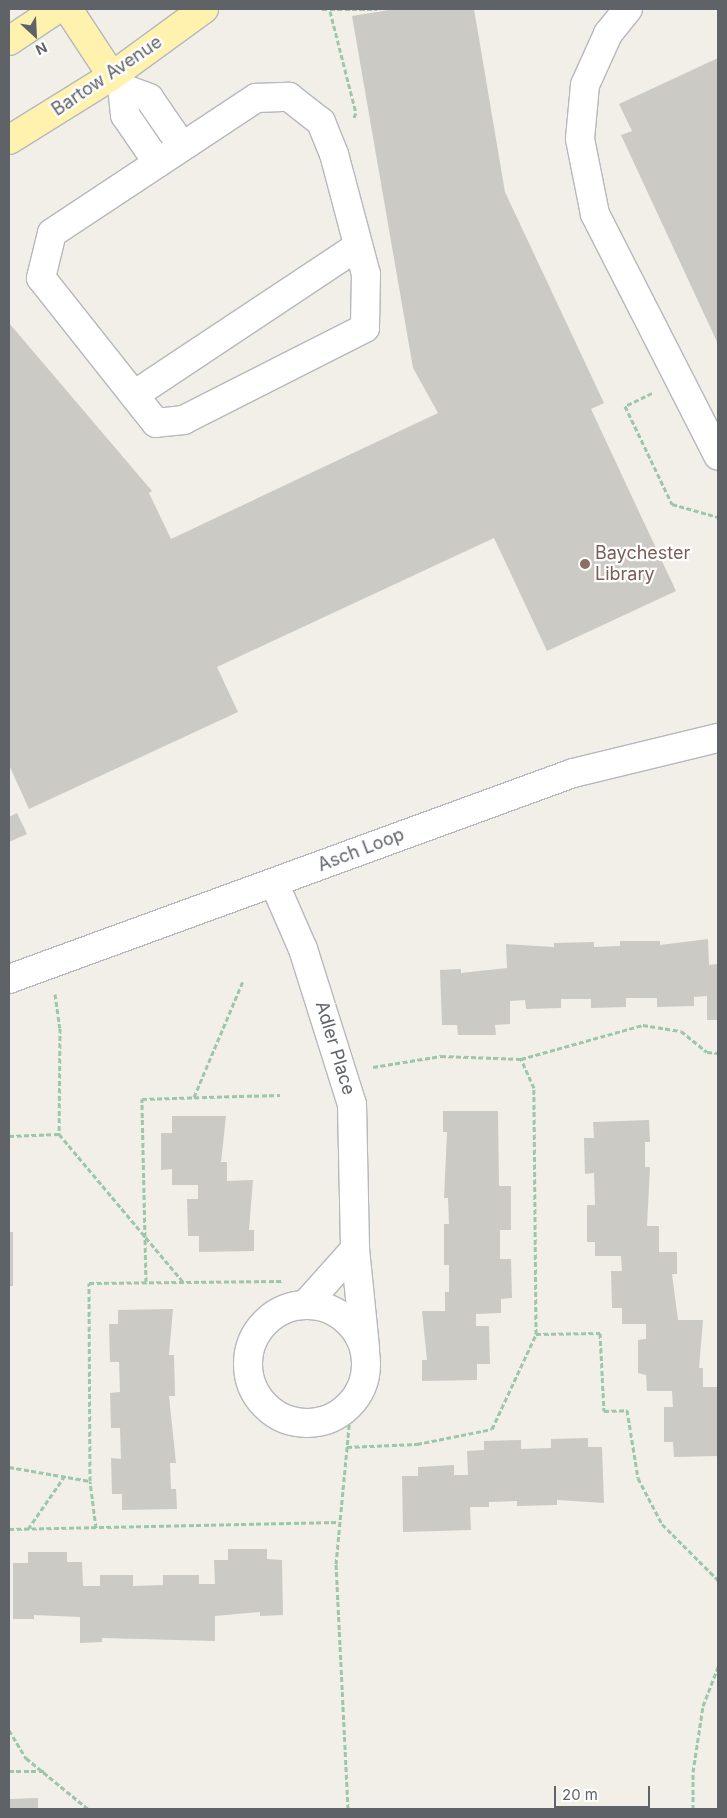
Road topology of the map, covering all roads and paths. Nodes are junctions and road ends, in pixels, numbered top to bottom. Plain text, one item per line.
1 (57, 9) edge
2 (68, 9) edge
3 (204, 9) edge
4 (322, 9) edge
5 (334, 9) edge
6 (377, 9) edge
7 (628, 9) edge
8 (365, 10) edge
9 (330, 11) junction
10 (9, 40) edge
11 (117, 82) junction
12 (9, 140) edge
13 (182, 146) junction
14 (334, 154) junction
15 (158, 163) junction
16 (358, 246) junction
17 (678, 382) junction
18 (134, 395) junction
19 (718, 456) edge
20 (718, 516) edge
21 (718, 738) edge
22 (275, 884) junction
23 (50, 964) junction
24 (9, 979) edge
25 (243, 981) dead end
26 (718, 1053) edge
27 (521, 1059) junction
28 (345, 1072) junction
29 (280, 1095) dead end
30 (194, 1098) junction
31 (59, 1134) junction
32 (9, 1136) edge
33 (144, 1236) junction
34 (355, 1249) junction
35 (288, 1281) dead end
36 (146, 1282) junction
37 (183, 1282) junction
38 (304, 1305) junction
39 (536, 1334) junction
40 (365, 1348) junction
41 (351, 1405) junction
42 (347, 1447) junction
43 (9, 1468) edge
44 (64, 1477) junction
45 (90, 1481) junction
46 (339, 1522) junction
47 (96, 1528) junction
48 (9, 1529) edge
49 (28, 1529) junction
50 (718, 1580) edge
51 (718, 1667) edge
52 (9, 1730) edge
53 (9, 1771) edge
54 (45, 1771) junction
55 (88, 1809) edge
56 (348, 1809) edge
57 (693, 1809) edge

1 - 10 main road
2 - 11 main road
3 - 11 main road, Bartow Avenue
4 - 9 path
5 - 9 path
6 - 8 path
7 - 17 street
8 - 9 path
9 - 14 path
11 - 12 main road, Bartow Avenue
11 - 13 street
11 - 15 street
13 - 14 street
13 - 15 street
14 - 16 street
15 - 18 street
16 - 18 street
16 - 18 street
17 - 19 street
17 - 20 path
21 - 22 street, Asch Loop
22 - 23 street, Asch Loop
22 - 28 street, Adler Place
23 - 24 street, Asch Loop
23 - 31 path
25 - 30 path
26 - 27 path
27 - 28 path
27 - 39 path
28 - 34 street, Adler Place
29 - 30 path
30 - 33 path
31 - 32 path
31 - 33 path
33 - 36 path
33 - 37 path
34 - 38 street
34 - 40 street, Adler Place
35 - 37 path
36 - 37 path
36 - 45 path
38 - 40 street
38 - 41 street
39 - 42 path
39 - 50 path
40 - 41 street, Adler Place
41 - 42 path
42 - 46 path
43 - 44 path
44 - 45 path
44 - 49 path
45 - 47 path
46 - 47 path
46 - 56 path
47 - 49 path
48 - 49 path
51 - 57 path
52 - 54 path
53 - 54 path
54 - 55 path

